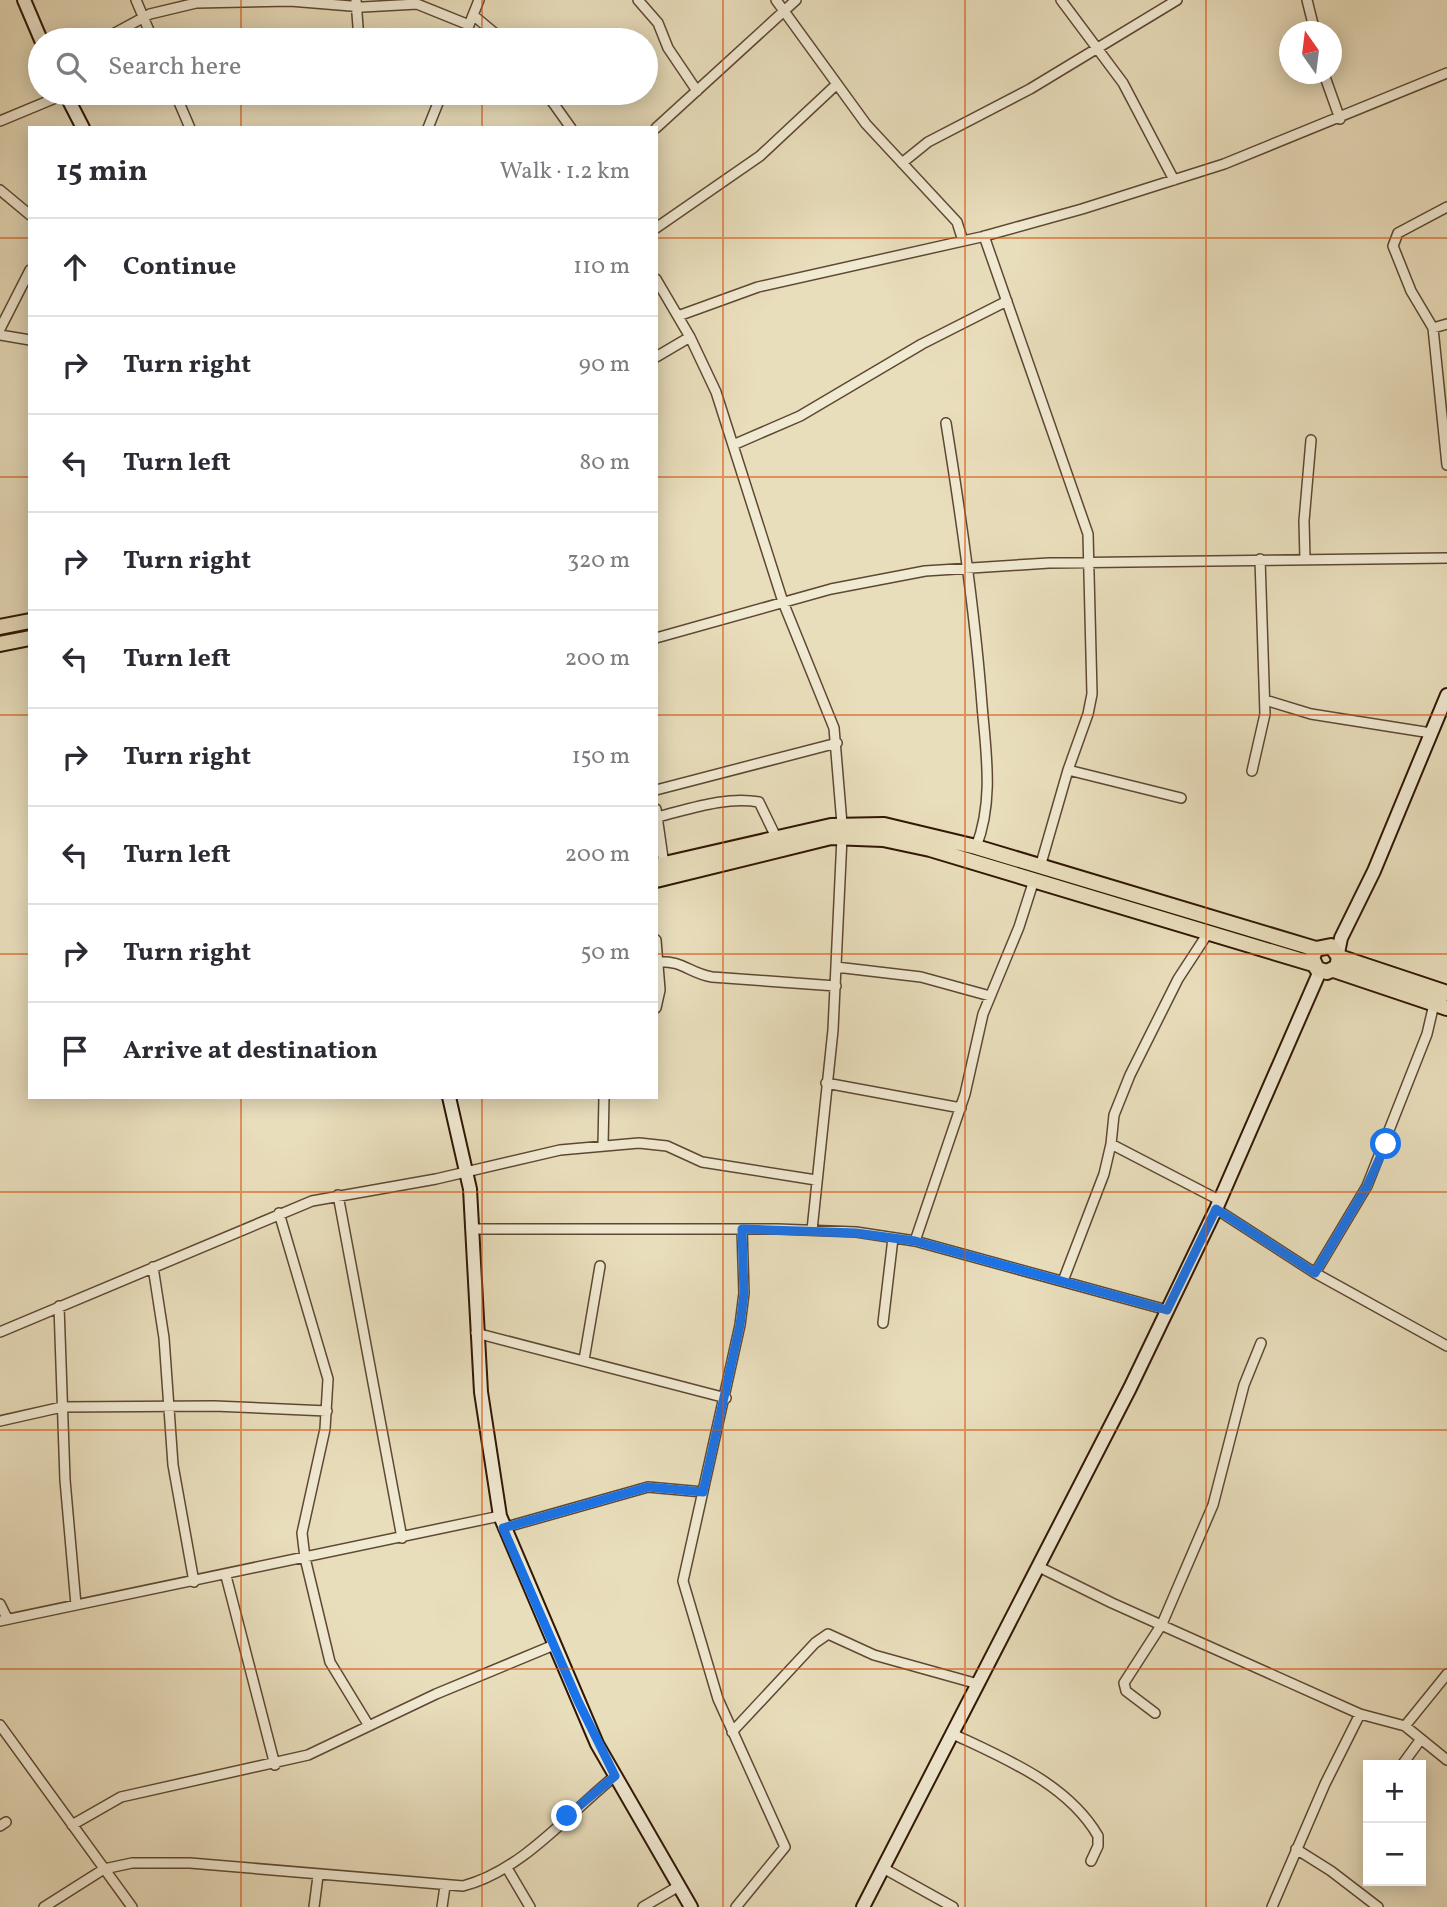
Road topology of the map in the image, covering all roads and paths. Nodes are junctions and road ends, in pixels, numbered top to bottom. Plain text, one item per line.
1 (24, 0) edge
2 (136, 0) edge
3 (479, 0) edge
4 (638, 0) edge
5 (776, 0) edge
6 (796, 0) edge
7 (1061, 0) edge
8 (1177, 0) edge
9 (1307, 0) edge
10 (357, 3) edge
11 (785, 10) junction
12 (143, 18) junction
13 (471, 20) junction
14 (1312, 21) edge
15 (36, 28) edge
16 (124, 28) edge
17 (147, 28) edge
18 (358, 28) edge
19 (468, 28) edge
20 (484, 28) edge
21 (1097, 48) junction
22 (1447, 74) edge
23 (837, 84) junction
24 (1328, 84) edge
25 (697, 91) junction
26 (37, 105) edge
27 (71, 105) edge
28 (180, 105) edge
29 (437, 105) edge
30 (555, 105) edge
31 (1340, 119) junction
32 (0, 121) edge
33 (82, 126) edge
34 (189, 126) edge
35 (429, 126) edge
36 (570, 126) edge
37 (658, 126) edge
38 (902, 163) junction
39 (1174, 180) junction
40 (0, 190) edge
41 (1447, 206) edge
42 (28, 213) edge
43 (658, 227) edge
44 (984, 236) junction
45 (963, 240) junction
46 (28, 274) edge
47 (658, 282) edge
48 (1007, 302) junction
49 (678, 316) junction
50 (1447, 324) edge
51 (1433, 327) junction
52 (0, 329) edge
53 (0, 335) edge
54 (690, 337) junction
55 (28, 340) edge
56 (658, 356) edge
57 (946, 423) dead end
58 (1311, 440) dead end
59 (733, 445) junction
60 (1447, 465) edge
61 (1447, 558) edge
62 (1260, 559) junction
63 (1305, 559) junction
64 (1090, 563) junction
65 (966, 568) junction
66 (783, 602) junction
67 (28, 621) edge
68 (0, 627) edge
69 (658, 637) edge
70 (28, 638) edge
71 (0, 644) edge
72 (1447, 695) edge
73 (1265, 700) junction
74 (1431, 733) junction
75 (837, 743) junction
76 (1068, 770) junction
77 (1252, 771) dead end
78 (658, 789) edge
79 (1181, 798) dead end
80 (658, 813) edge
81 (842, 830) junction
82 (658, 831) edge
83 (776, 839) junction
84 (976, 847) junction
85 (660, 866) edge
86 (1037, 874) junction
87 (658, 879) edge
88 (1208, 933) junction
89 (1329, 956) junction
90 (658, 962) edge
91 (836, 967) junction
92 (658, 971) edge
93 (836, 986) junction
94 (1446, 990) edge
95 (990, 996) junction
96 (658, 998) edge
97 (1441, 1006) edge
98 (827, 1083) junction
99 (449, 1099) edge
100 (604, 1099) edge
101 (961, 1108) junction
102 (1111, 1144) junction
103 (603, 1146) junction
104 (467, 1172) junction
105 (816, 1180) junction
106 (338, 1195) junction
107 (1218, 1204) junction
108 (279, 1213) junction
109 (471, 1228) junction
110 (742, 1229) junction
111 (812, 1230) junction
112 (893, 1238) junction
113 (915, 1241) junction
114 (600, 1266) dead end
115 (153, 1267) junction
116 (1315, 1273) junction
117 (1063, 1281) junction
118 (59, 1306) junction
119 (1167, 1310) junction
120 (883, 1323) dead end
121 (0, 1332) edge
122 (476, 1333) junction
123 (1261, 1343) dead end
124 (1447, 1346) edge
125 (584, 1360) junction
126 (726, 1398) junction
127 (170, 1406) junction
128 (62, 1407) junction
129 (327, 1411) junction
130 (0, 1421) edge
131 (703, 1492) junction
132 (501, 1522) junction
133 (402, 1538) junction
134 (305, 1558) junction
135 (1039, 1566) junction
136 (226, 1576) junction
137 (194, 1582) junction
138 (0, 1604) edge
139 (76, 1605) junction
140 (4, 1620) edge
141 (1162, 1624) junction
142 (554, 1645) junction
143 (1447, 1674) edge
144 (978, 1684) junction
145 (1156, 1713) dead end
146 (1360, 1714) junction
147 (0, 1724) edge
148 (369, 1726) junction
149 (1405, 1726) junction
150 (732, 1732) junction
151 (953, 1734) junction
152 (1421, 1739) junction
153 (1406, 1760) edge
154 (1447, 1760) edge
155 (275, 1765) junction
156 (615, 1776) junction
157 (72, 1825) junction
158 (1296, 1849) junction
159 (1091, 1861) dead end
160 (507, 1868) junction
161 (883, 1868) junction
162 (104, 1869) junction
163 (318, 1876) junction
164 (444, 1886) junction
165 (679, 1886) junction
166 (44, 1907) edge
167 (132, 1907) edge
168 (314, 1907) edge
169 (442, 1907) edge
170 (530, 1907) edge
171 (643, 1907) edge
172 (691, 1907) edge
173 (736, 1907) edge
174 (863, 1907) edge
175 (953, 1907) edge
176 (1272, 1907) edge
177 (1378, 1907) edge

1 - 15 street
2 - 12 street
3 - 13 street
4 - 25 street
5 - 11 street
6 - 11 street
7 - 21 street
8 - 21 street
9 - 14 street
10 - 12 street
10 - 13 street
10 - 18 street
11 - 23 street
11 - 25 street
12 - 16 street
12 - 17 street
13 - 19 street
13 - 20 street
21 - 38 street
21 - 39 street
22 - 31 street
23 - 38 street
23 - 43 street
24 - 31 street
25 - 37 street
26 - 32 street
27 - 33 street
28 - 34 street
29 - 35 street
30 - 36 street
31 - 39 street
38 - 45 street
39 - 44 street
40 - 42 street
41 - 51 street
44 - 45 street
44 - 48 street
45 - 49 street
46 - 52 street
47 - 49 street
48 - 59 street
48 - 64 street
49 - 54 street
50 - 51 street
51 - 60 street
53 - 55 street
54 - 56 street
54 - 59 street
57 - 65 street
58 - 63 street
59 - 66 street
61 - 63 street
62 - 63 street
62 - 64 street
62 - 73 street
64 - 65 street
64 - 76 street
65 - 66 street
65 - 84 street
66 - 69 street
66 - 75 street
67 - 68 main road
70 - 71 main road
72 - 74 street
73 - 74 street
73 - 77 street
74 - 89 street
75 - 78 street
75 - 81 street
76 - 79 street
76 - 86 street
80 - 83 street
81 - 83 main road
81 - 84 main road
81 - 86 main road
81 - 87 main road
81 - 91 street
82 - 85 street
83 - 85 main road
84 - 86 main road
86 - 88 main road
86 - 89 main road
86 - 95 street
88 - 89 main road
88 - 102 street
89 - 94 main road
89 - 97 main road
89 - 107 street
90 - 93 street
91 - 93 street
91 - 95 street
92 - 96 street
93 - 98 street
95 - 101 street
97 - 116 street
98 - 101 street
98 - 105 street
99 - 104 street
100 - 103 street
101 - 113 street
102 - 107 street
102 - 117 street
103 - 104 street
103 - 105 street
104 - 106 street
104 - 109 street
105 - 111 street
106 - 108 street
106 - 133 street
107 - 116 street
107 - 119 street
108 - 115 street
108 - 129 street
109 - 110 street
109 - 122 street
110 - 111 street
110 - 126 street
111 - 112 street
112 - 113 street
112 - 120 street
113 - 117 street
114 - 125 street
115 - 118 street
115 - 127 street
116 - 124 street
117 - 119 street
118 - 121 street
118 - 128 street
119 - 135 street
122 - 125 street
122 - 132 street
123 - 141 street
125 - 126 street
126 - 131 street
127 - 128 street
127 - 129 street
127 - 137 street
128 - 130 street
128 - 139 street
129 - 134 street
131 - 132 street
131 - 150 street
132 - 133 street
132 - 142 street
133 - 134 street
134 - 136 street
134 - 148 street
135 - 141 street
135 - 144 street
136 - 137 street
136 - 155 street
137 - 139 street
138 - 140 street
139 - 140 street
141 - 145 street
141 - 146 street
142 - 148 street
142 - 156 street
143 - 149 street
144 - 150 street
144 - 151 street
146 - 149 street
146 - 158 street
147 - 157 street
148 - 155 street
149 - 152 street
150 - 173 street
151 - 159 street
151 - 161 street
152 - 153 street
152 - 154 street
155 - 157 street
156 - 160 street
156 - 165 street
157 - 162 street
158 - 176 street
158 - 177 street
160 - 164 street
160 - 170 street
161 - 174 street
161 - 175 street
162 - 163 street
162 - 166 street
162 - 167 street
163 - 164 street
163 - 168 street
164 - 169 street
165 - 171 street
165 - 172 street

